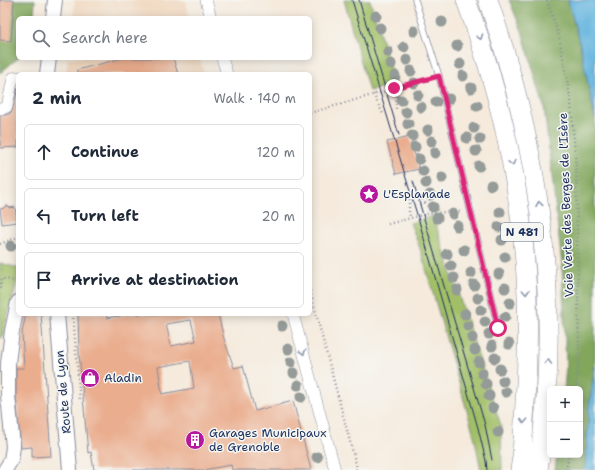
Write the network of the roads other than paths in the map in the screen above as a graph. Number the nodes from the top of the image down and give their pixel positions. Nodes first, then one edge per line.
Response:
1 (55, 0) edge
2 (206, 0) edge
3 (416, 0) edge
4 (466, 0) edge
5 (488, 0) edge
6 (53, 16) edge
7 (210, 16) edge
8 (49, 60) edge
9 (222, 60) edge
10 (48, 72) edge
11 (226, 72) edge
12 (16, 77) edge
13 (0, 109) edge
14 (16, 312) edge
15 (57, 316) edge
16 (294, 316) edge
17 (498, 328) dead end
18 (5, 470) edge
19 (70, 470) edge
20 (334, 470) edge
21 (520, 470) edge
22 (538, 470) edge

1 - 6 street
2 - 7 street
3 - 17 lane
4 -> 21 highway, N 481
22 -> 5 highway, N 481
8 - 10 street
9 - 11 street
12 - 13 street
14 - 18 street
15 - 19 street, Route de Lyon
16 -> 20 street

